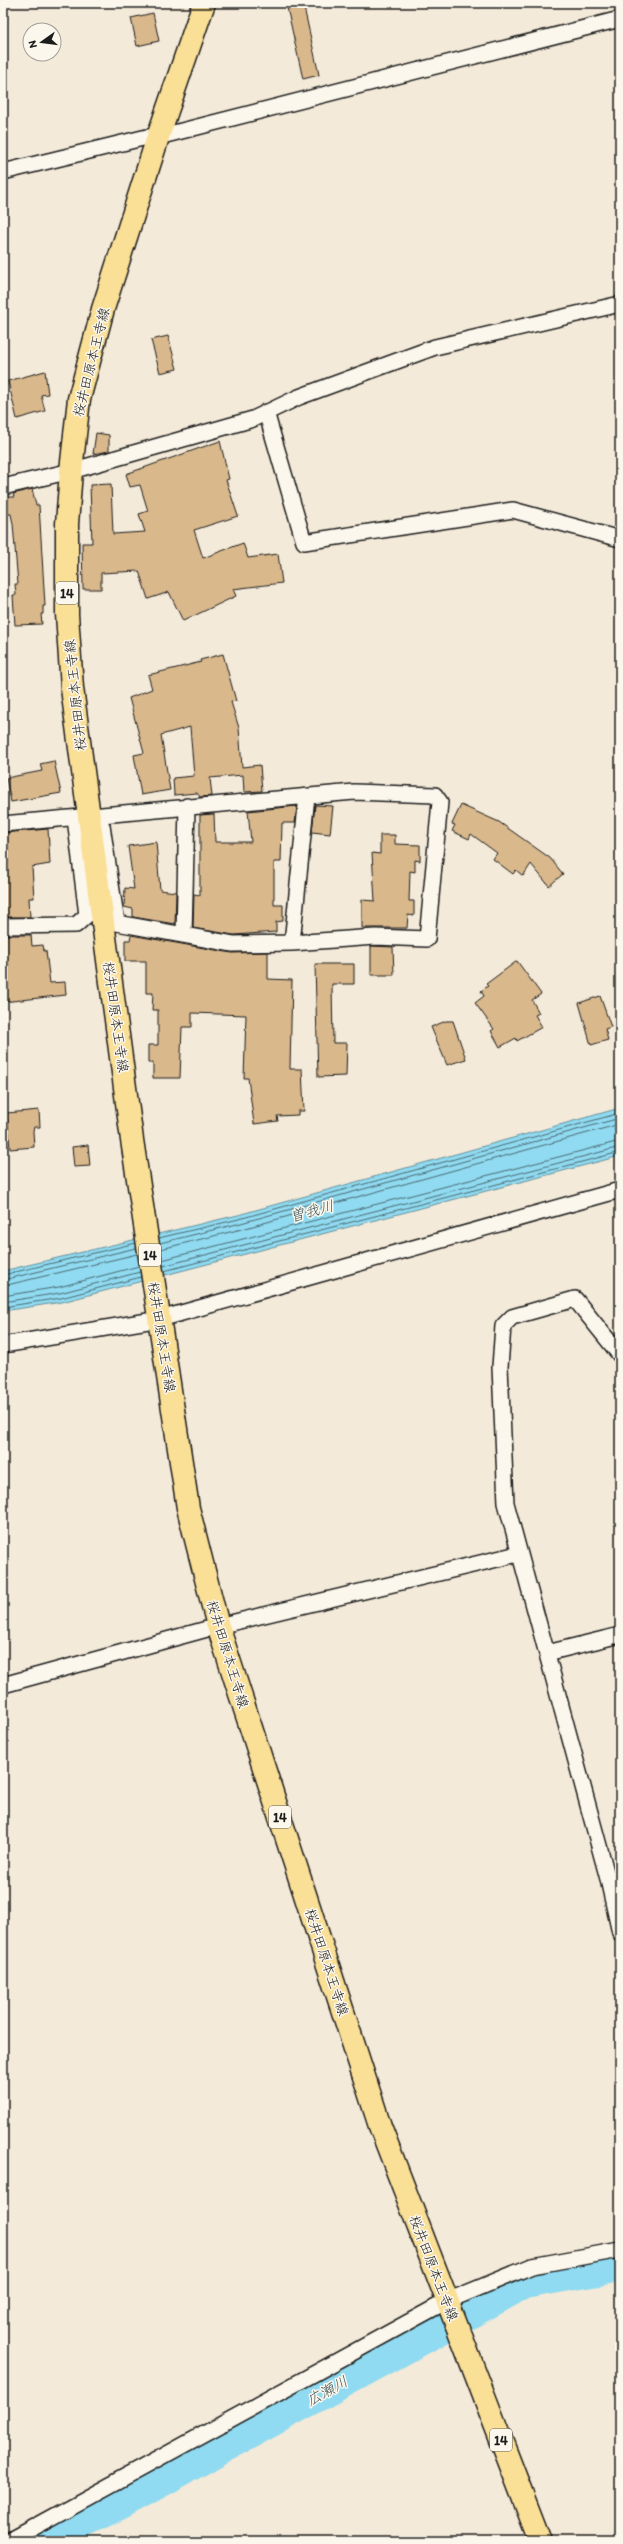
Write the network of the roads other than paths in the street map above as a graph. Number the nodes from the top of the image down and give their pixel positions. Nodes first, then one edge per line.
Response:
1 (204, 3) edge
2 (620, 19) edge
3 (158, 137) junction
4 (3, 172) edge
5 (620, 304) edge
6 (266, 412) junction
7 (71, 471) junction
8 (3, 487) edge
9 (620, 539) edge
10 (307, 796) junction
11 (187, 806) junction
12 (83, 818) junction
13 (3, 824) edge
14 (3, 926) edge
15 (184, 935) junction
16 (292, 943) junction
17 (620, 1190) edge
18 (159, 1316) junction
19 (3, 1345) edge
20 (620, 1355) edge
21 (518, 1554) junction
22 (218, 1626) junction
23 (620, 1636) edge
24 (547, 1653) junction
25 (3, 1685) edge
26 (620, 1933) edge
27 (620, 2250) edge
28 (448, 2305) junction
29 (8, 2541) edge
30 (540, 2541) edge

1 - 3 main road, 桜井田原本王寺線 / 14
2 - 3 street
3 - 4 street
3 - 7 main road, 桜井田原本王寺線 / 14
5 - 6 street
6 - 7 street
6 - 9 street
7 - 8 street
7 - 12 main road, 桜井田原本王寺線 / 14
10 - 11 street
10 - 16 street
10 - 16 street
11 - 12 street
11 - 15 street
12 - 13 street
12 - 14 street
12 - 15 street
12 - 18 main road, 桜井田原本王寺線 / 14
15 - 16 street
17 - 18 street
18 - 19 street
18 - 22 main road, 桜井田原本王寺線 / 14
20 - 21 street
21 - 22 street
21 - 24 street
22 - 25 street
22 - 28 main road, 桜井田原本王寺線 / 14
23 - 24 street
24 - 26 street
27 - 28 street
28 - 29 street
28 - 30 main road, 桜井田原本王寺線 / 14

